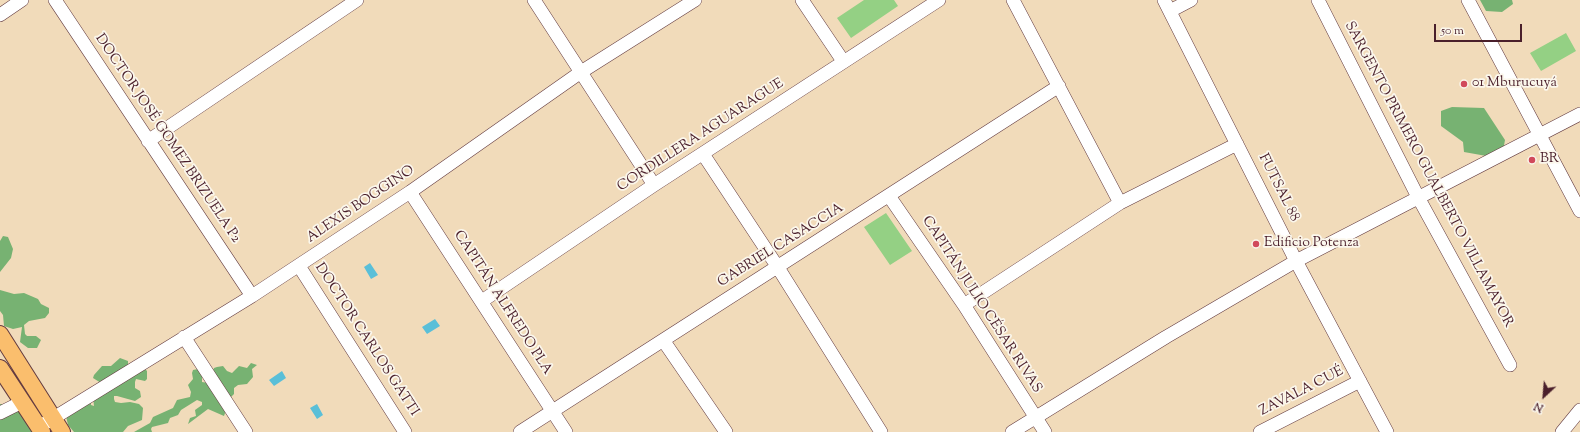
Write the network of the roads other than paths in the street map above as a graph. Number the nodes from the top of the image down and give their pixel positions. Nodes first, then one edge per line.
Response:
1 (22, 0) edge
2 (55, 0) edge
3 (357, 0) edge
4 (534, 0) edge
5 (695, 0) edge
6 (802, 0) edge
7 (939, 0) edge
8 (1013, 0) edge
9 (1191, 0) edge
10 (1318, 0) edge
11 (1468, 0) edge
12 (1167, 5) edge
13 (0, 15) edge
14 (843, 61) junction
15 (581, 72) junction
16 (1059, 86) junction
17 (1580, 114) edge
18 (1540, 136) junction
19 (148, 141) junction
20 (1237, 144) junction
21 (703, 154) junction
22 (654, 185) junction
23 (410, 192) junction
24 (889, 196) junction
25 (1418, 197) junction
26 (1120, 203) junction
27 (1580, 211) edge
28 (1296, 261) junction
29 (299, 266) junction
30 (777, 266) junction
31 (252, 296) junction
32 (482, 301) junction
33 (964, 305) junction
34 (0, 334) edge
35 (184, 337) junction
36 (663, 340) junction
37 (1510, 364) dead end
38 (0, 368) edge
39 (1360, 381) junction
40 (22, 402) junction
41 (1580, 410) edge
42 (552, 411) junction
43 (0, 413) edge
44 (53, 418) junction
45 (1035, 418) junction
46 (40, 429) edge
47 (62, 432) edge
48 (246, 432) edge
49 (405, 432) edge
50 (520, 432) edge
51 (566, 432) edge
52 (726, 432) edge
53 (881, 432) edge
54 (1012, 432) edge
55 (1045, 432) edge
56 (1260, 432) edge
57 (1387, 432) edge
58 (1562, 432) edge

1 - 13 street
2 - 19 street, DOCTOR JOSÉ GOMEZ BRIZUELA P2
3 - 19 street
4 - 15 street
5 - 15 street, ALEXIS BOGGINO
6 - 14 street
7 - 14 street, CORDILLERA AGUARAGUE
8 - 16 street
9 - 12 street
10 - 25 street, SARGENTO PRIMERO GUALBERTO VILLAMAYOR
11 - 18 street
12 - 20 street, FUTSAL 88
14 - 21 street, CORDILLERA AGUARAGUE
15 - 22 street
15 - 23 street, ALEXIS BOGGINO
16 - 24 street, GABRIEL CASACCIA
16 - 26 street
17 - 18 street
18 - 25 street
18 - 27 street
19 - 31 street, DOCTOR JOSÉ GOMEZ BRIZUELA P2
20 - 26 street
20 - 28 street, FUTSAL 88
21 - 22 street, CORDILLERA AGUARAGUE
21 - 30 street
22 - 32 street, CORDILLERA AGUARAGUE
23 - 29 street, ALEXIS BOGGINO
23 - 32 street, CAPITÁN ALFREDO PLA
24 - 30 street, GABRIEL CASACCIA
24 - 33 street, CAPITÁN JULIO CÉSAR RIVAS
25 - 28 street
25 - 37 street, SARGENTO PRIMERO GUALBERTO VILLAMAYOR
26 - 33 street
28 - 39 street, FUTSAL 88
28 - 45 street
29 - 31 street, ALEXIS BOGGINO
29 - 49 street, DOCTOR CARLOS GATTI
30 - 36 street, GABRIEL CASACCIA
30 - 53 street
31 - 35 street, ALEXIS BOGGINO
32 - 42 street, CAPITÁN ALFREDO PLA
33 - 45 street, CAPITÁN JULIO CÉSAR RIVAS
34 - 44 main road
35 - 44 street, ALEXIS BOGGINO
35 - 48 street
36 - 42 street, GABRIEL CASACCIA
36 - 52 street
38 - 40 main road
39 - 56 street, ZAVALA CUÉ
39 - 57 street, FUTSAL 88
40 - 43 street
40 - 46 main road
41 - 58 street
42 - 50 street, GABRIEL CASACCIA
42 - 51 street, CAPITÁN ALFREDO PLA
44 - 46 street, ALEXIS BOGGINO
44 - 47 main road
45 - 54 street
45 - 55 street, CAPITÁN JULIO CÉSAR RIVAS

